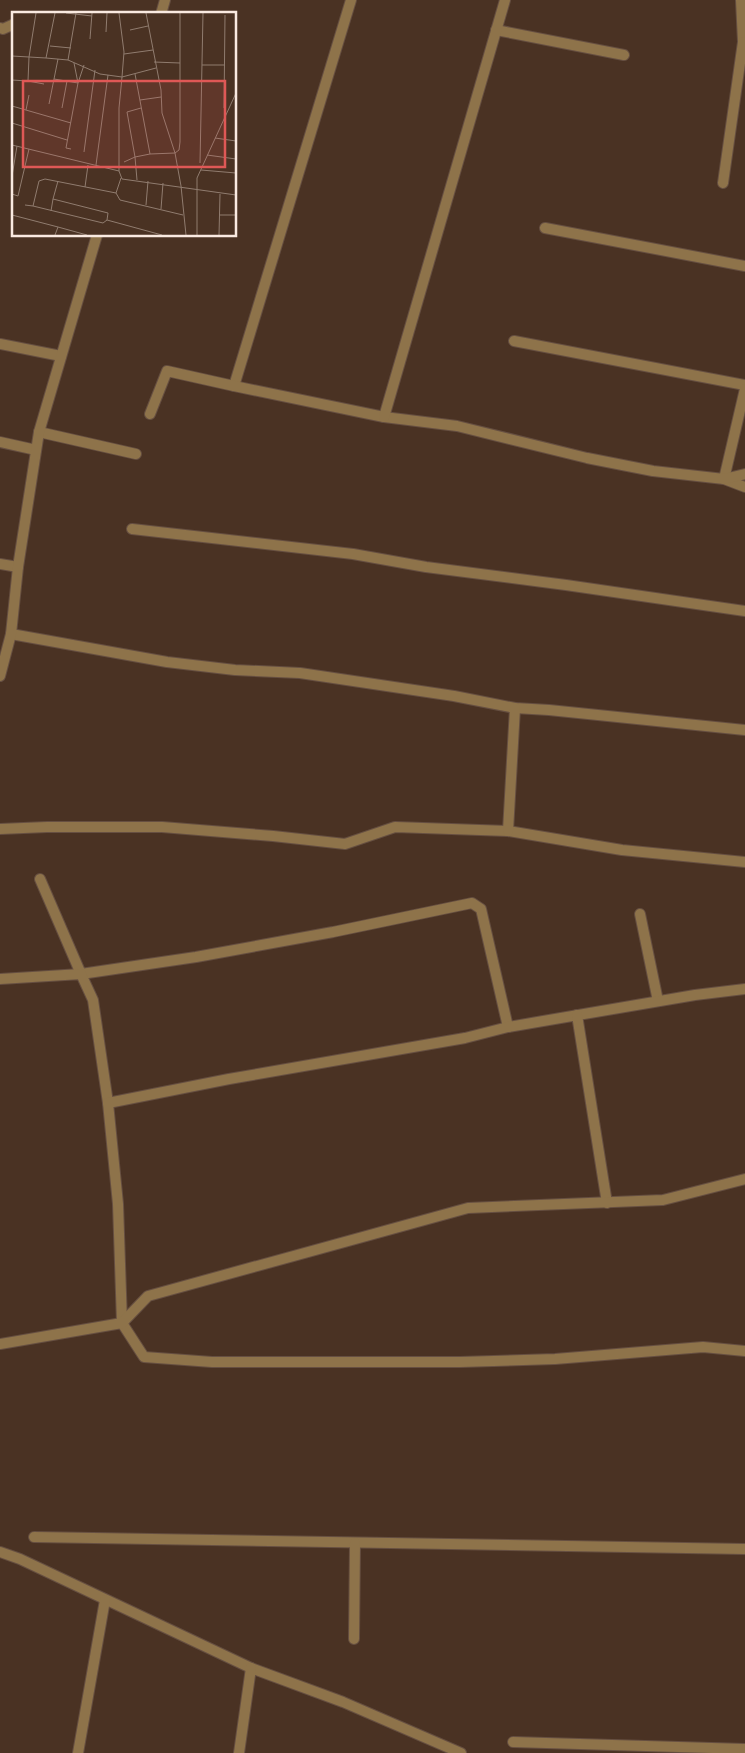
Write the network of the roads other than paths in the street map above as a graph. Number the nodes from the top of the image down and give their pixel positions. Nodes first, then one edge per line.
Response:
1 (166, 0) edge
2 (351, 0) edge
3 (504, 0) edge
4 (742, 0) edge
5 (162, 12) edge
6 (12, 25) edge
7 (0, 28) edge
8 (496, 30) junction
9 (744, 43) edge
10 (624, 55) dead end
11 (723, 183) dead end
12 (545, 228) dead end
13 (97, 236) edge
14 (745, 266) edge
15 (514, 341) dead end
16 (0, 344) edge
17 (62, 356) junction
18 (745, 385) edge
19 (234, 386) junction
20 (745, 389) edge
21 (150, 414) dead end
22 (384, 416) junction
23 (39, 432) junction
24 (0, 442) edge
25 (36, 450) junction
26 (136, 454) dead end
27 (745, 474) edge
28 (724, 480) junction
29 (745, 487) edge
30 (132, 529) dead end
31 (0, 564) edge
32 (18, 567) junction
33 (745, 611) edge
34 (11, 634) junction
35 (0, 676) edge
36 (515, 708) junction
37 (745, 730) edge
38 (0, 829) edge
39 (508, 831) junction
40 (745, 862) edge
41 (40, 880) dead end
42 (640, 914) dead end
43 (81, 974) junction
44 (0, 979) edge
45 (745, 989) edge
46 (658, 1001) junction
47 (578, 1015) junction
48 (508, 1027) junction
49 (108, 1103) junction
50 (745, 1179) edge
51 (607, 1203) junction
52 (122, 1323) junction
53 (0, 1344) edge
54 (745, 1351) edge
55 (34, 1537) dead end
56 (355, 1543) junction
57 (745, 1549) edge
58 (0, 1552) edge
59 (105, 1600) junction
60 (354, 1638) dead end
61 (251, 1668) junction
62 (513, 1742) dead end
63 (745, 1749) edge
64 (78, 1753) edge
65 (239, 1753) edge
66 (461, 1753) edge

1 - 5 street
2 - 19 street
3 - 8 street
4 - 9 street
6 - 7 street
8 - 10 street
8 - 22 street
9 - 11 street
12 - 14 street
13 - 17 street
15 - 18 street
16 - 17 street
17 - 23 street
19 - 21 street
19 - 22 street
20 - 28 street
22 - 28 street
23 - 25 street
23 - 26 street
24 - 25 street
25 - 32 street
27 - 28 street
28 - 29 street
30 - 33 street
31 - 32 street
32 - 34 street
34 - 35 street
34 - 36 street
36 - 37 street
36 - 39 street
38 - 39 street
39 - 40 street
41 - 43 street
42 - 46 street
43 - 44 street
43 - 48 street
43 - 49 street
45 - 46 street
46 - 47 street
47 - 48 street
47 - 51 street
48 - 49 street
49 - 52 street
50 - 51 street
51 - 52 street
52 - 53 street
52 - 54 street
55 - 56 street
56 - 57 street
56 - 60 street
58 - 59 street
59 - 61 street
59 - 64 street
61 - 65 street
61 - 66 street
62 - 63 street

